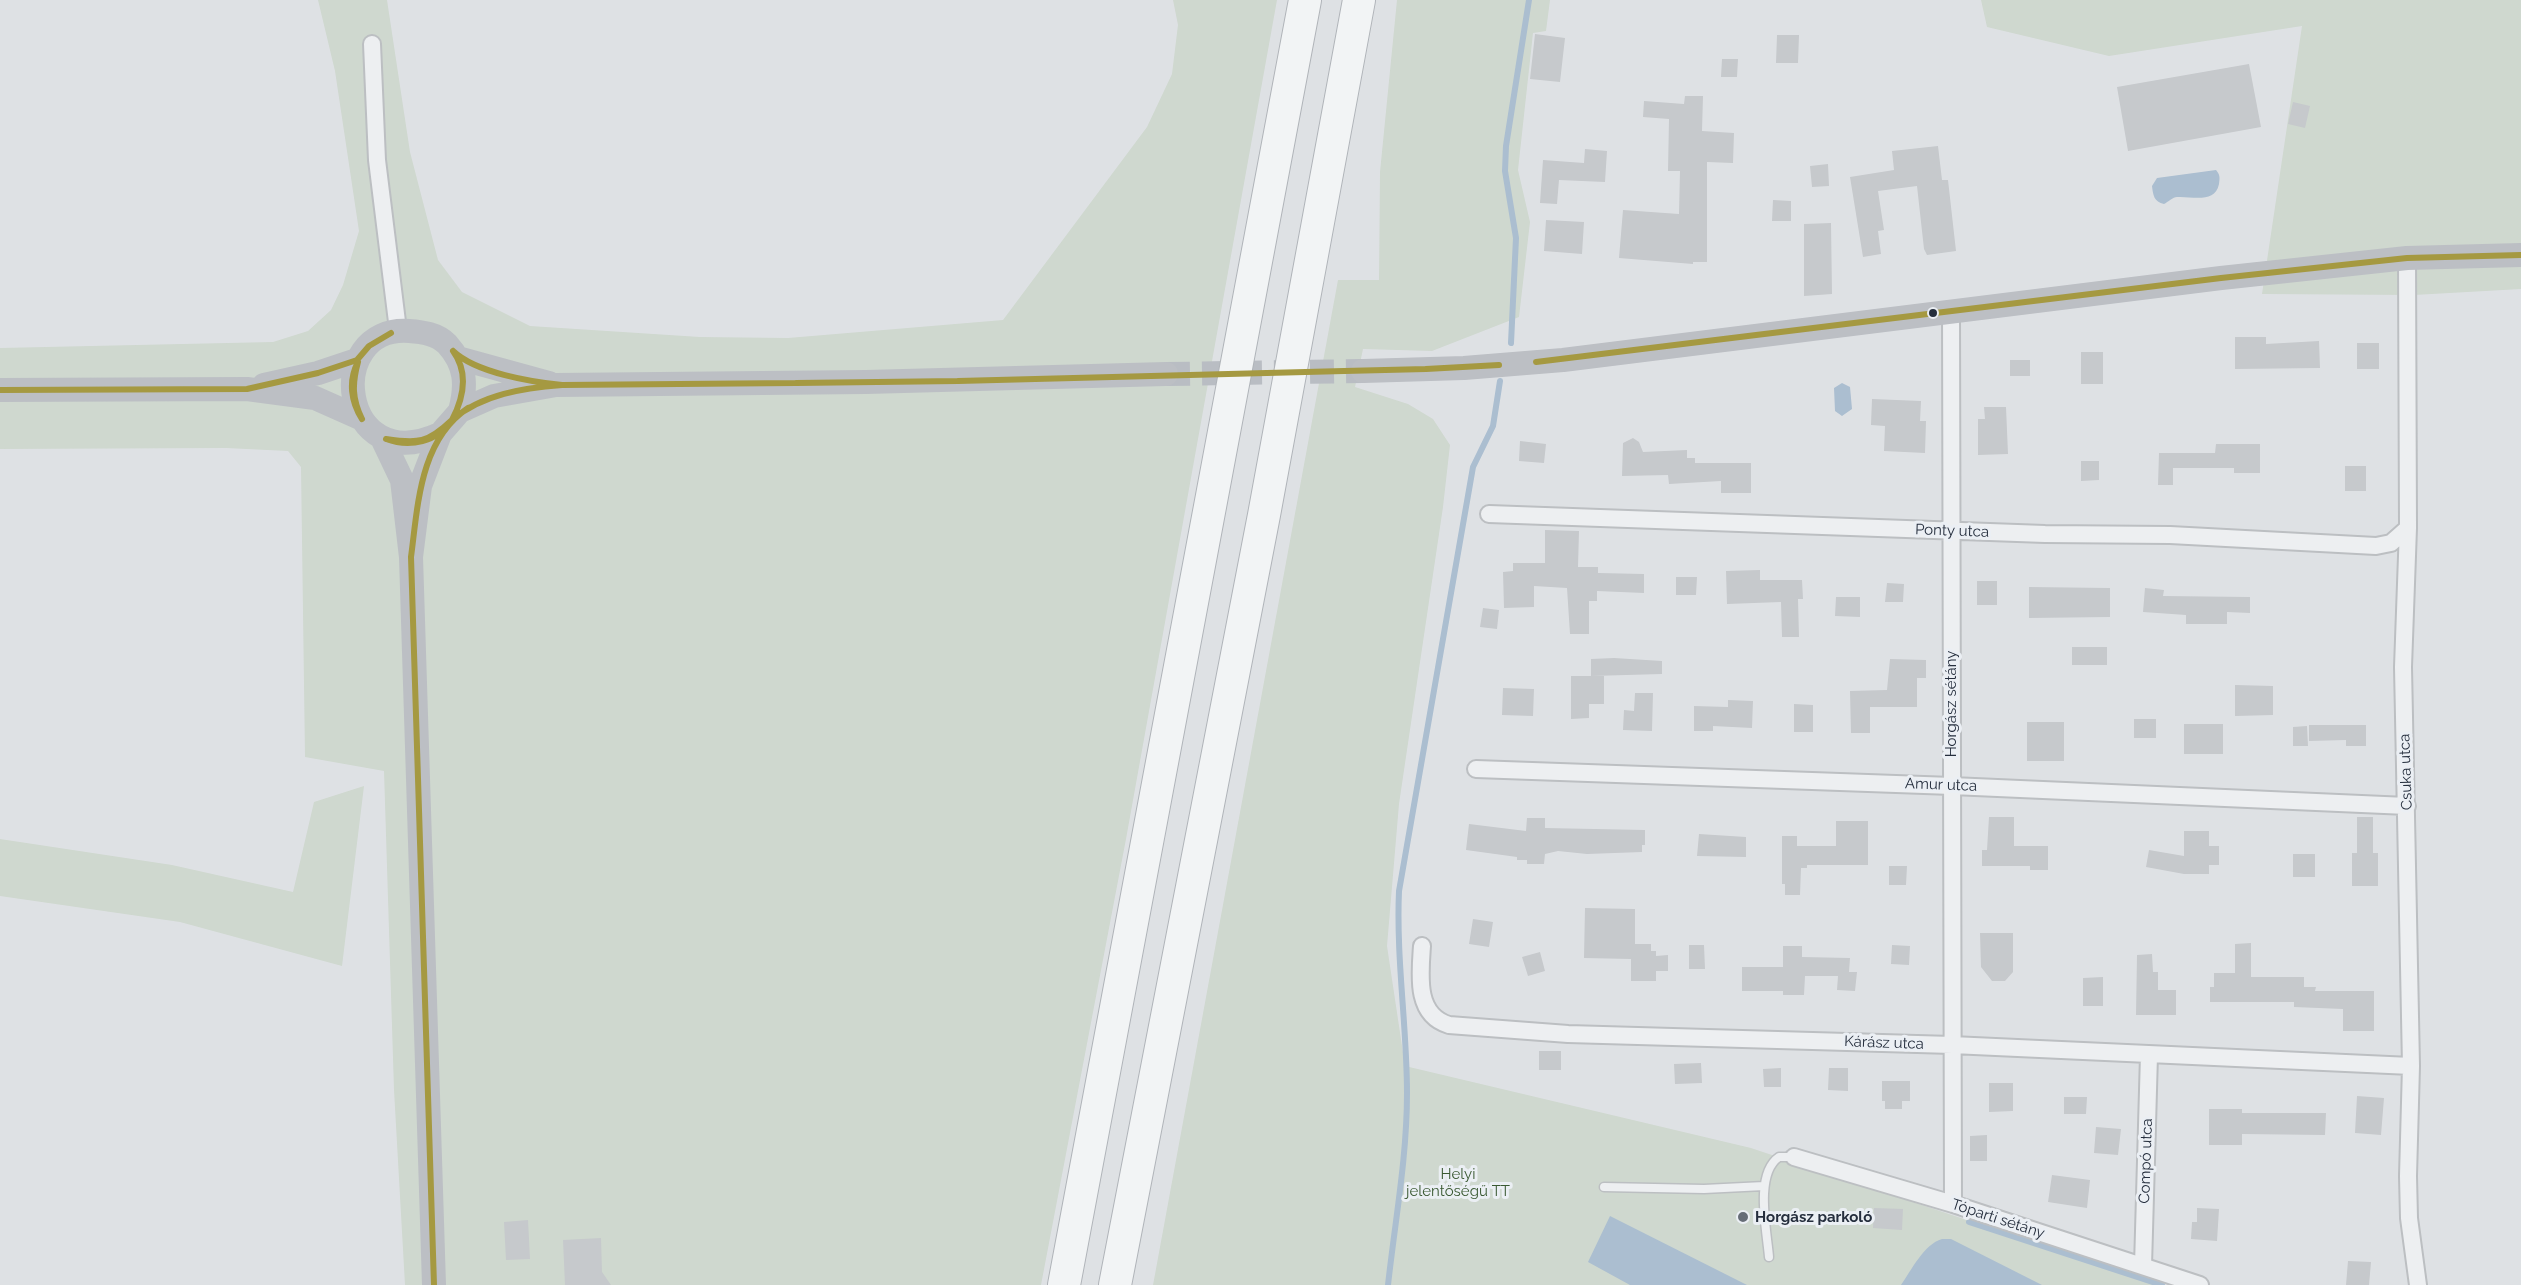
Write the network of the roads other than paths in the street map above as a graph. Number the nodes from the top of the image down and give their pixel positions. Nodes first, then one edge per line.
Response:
1 (1305, 0) edge
2 (1359, 0) edge
3 (372, 44) dead end
4 (2521, 255) edge
5 (2407, 258) junction
6 (1951, 311) junction
7 (398, 330) junction
8 (458, 358) junction
9 (357, 360) junction
10 (1363, 371) tunnel mouth
11 (1166, 374) tunnel mouth
12 (556, 385) junction
13 (247, 389) junction
14 (0, 390) edge
15 (460, 411) junction
16 (360, 418) junction
17 (440, 434) junction
18 (382, 438) junction
19 (1489, 514) dead end
20 (2408, 528) junction
21 (1951, 531) junction
22 (411, 557) junction
23 (1476, 769) dead end
24 (1952, 786) junction
25 (2407, 806) junction
26 (1422, 946) dead end
27 (1952, 1045) junction
28 (2149, 1055) junction
29 (2411, 1066) junction
30 (1794, 1157) joint
31 (1764, 1186) junction
32 (1604, 1187) dead end
33 (1953, 1204) junction
34 (1769, 1257) dead end
35 (2143, 1266) junction
36 (434, 1285) edge
37 (1064, 1285) edge
38 (1115, 1285) edge
39 (2200, 1285) edge
40 (2418, 1285) edge

1 - 37 highway
2 - 38 highway
3 - 7 street
4 - 5 main road
5 - 6 main road
5 - 20 street, Csuka utca
6 - 10 main road
6 - 21 street, Horgász sétány
7 - 8 main road
7 - 9 main road
8 - 12 main road
8 - 15 main road
9 - 13 main road
9 - 16 main road
11 - 12 main road
12 - 15 main road
13 - 14 main road
13 - 16 main road
15 - 17 main road
16 - 18 main road
17 - 18 main road
17 - 22 main road
18 - 22 main road
19 - 21 street, Ponty utca
20 - 21 street, Ponty utca
20 - 25 street, Csuka utca
21 - 24 street, Horgász sétány
22 - 36 main road
23 - 24 street, Amur utca
24 - 25 street, Amur utca
24 - 27 street, Horgász sétány
25 - 29 street, Csuka utca
26 - 27 street, Kárász utca
27 - 28 street, Kárász utca
27 - 33 street, Horgász sétány
28 - 29 street, Kárász utca
28 - 35 street, Compó utca
29 - 40 street, Csuka utca
30 - 31 lane
30 - 33 street, Tóparti sétány
31 - 32 lane
31 - 34 lane
33 - 35 street, Tóparti sétány
35 - 39 street, Tóparti sétány

